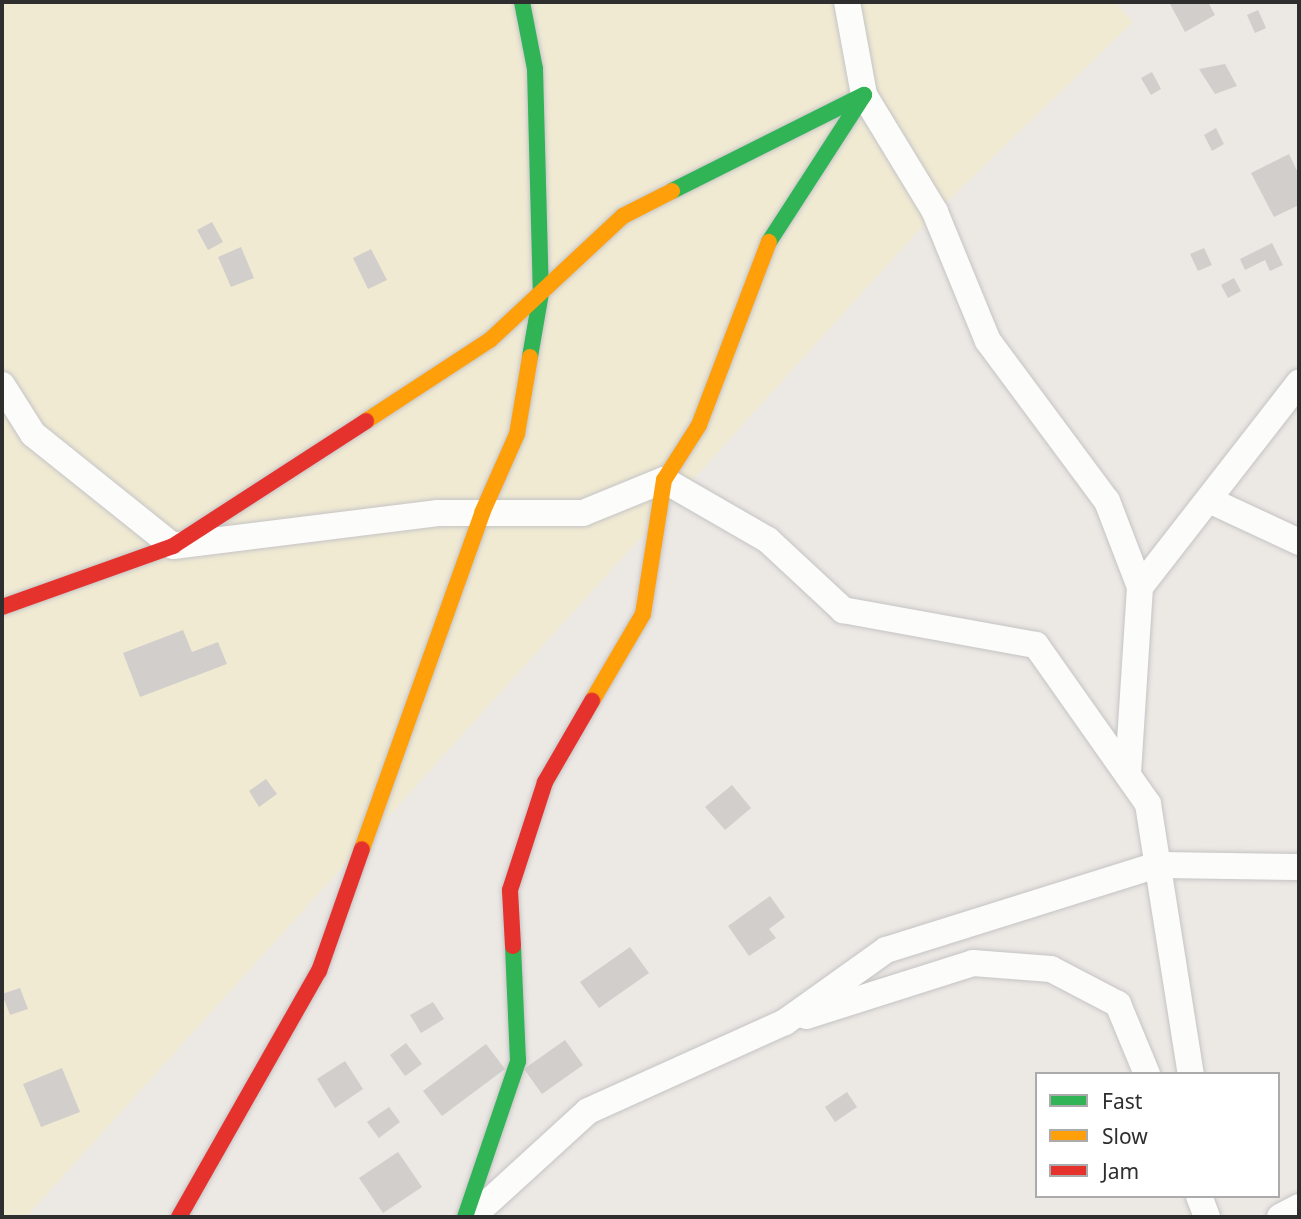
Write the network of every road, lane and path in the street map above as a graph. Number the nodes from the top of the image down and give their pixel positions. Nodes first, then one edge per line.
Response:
1 (522, 2) edge
2 (847, 2) edge
3 (864, 95) junction
4 (541, 293) junction
5 (1299, 383) edge
6 (2, 385) edge
7 (664, 480) junction
8 (1209, 500) junction
9 (482, 513) junction
10 (1299, 542) edge
11 (173, 546) junction
12 (1140, 587) junction
13 (2, 607) edge
14 (1128, 772) junction
15 (1157, 865) junction
16 (1299, 867) edge
17 (785, 1022) junction
18 (1146, 1072) edge
19 (1191, 1072) edge
20 (1200, 1198) edge
21 (1212, 1198) edge
22 (1299, 1208) edge
23 (179, 1217) edge
24 (465, 1217) edge
25 (472, 1217) edge
26 (1208, 1217) edge
27 (1215, 1217) edge
28 (1280, 1217) edge

1 - 4 street
2 - 3 street
3 - 4 street
3 - 7 street
3 - 12 street
4 - 9 street
4 - 11 street
5 - 8 street
6 - 11 street
7 - 9 street
7 - 14 street
7 - 24 street
8 - 10 street
8 - 12 street
9 - 11 street
9 - 23 street
11 - 13 street
12 - 14 street
14 - 15 street
15 - 16 street
15 - 17 street
15 - 19 street
17 - 18 street
17 - 25 street
20 - 26 street
21 - 27 street
22 - 28 street

